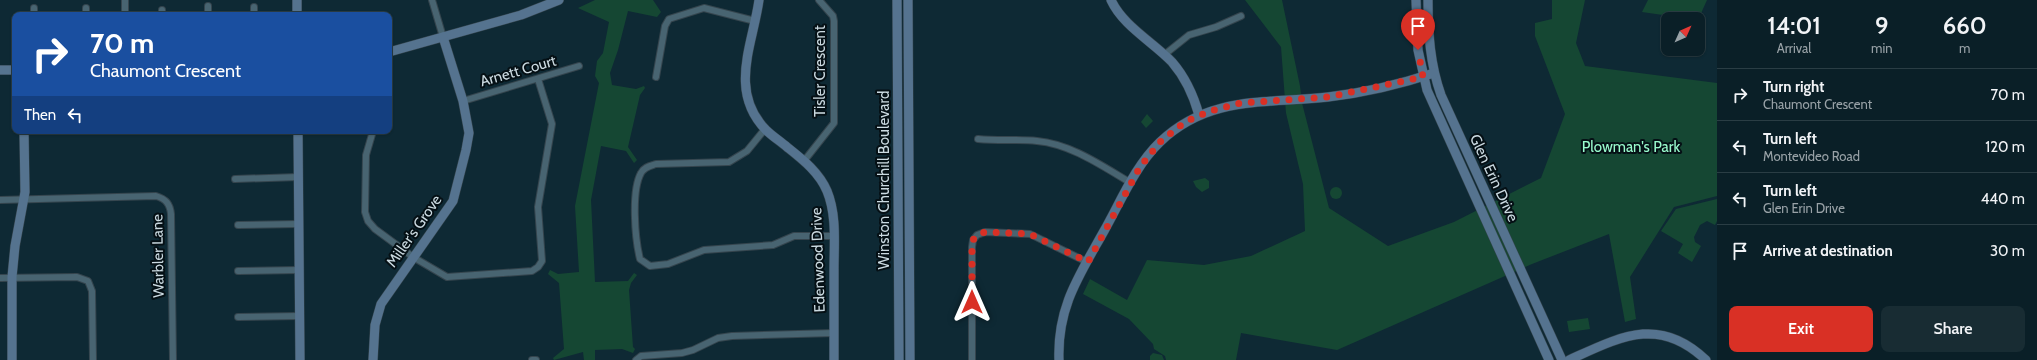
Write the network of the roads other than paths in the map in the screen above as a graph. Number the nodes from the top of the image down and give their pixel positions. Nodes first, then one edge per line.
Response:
1 (125, 0) edge
2 (297, 0) edge
3 (432, 0) edge
4 (559, 0) edge
5 (759, 0) edge
6 (819, 0) edge
7 (897, 0) edge
8 (908, 0) edge
9 (1111, 0) edge
10 (1416, 0) edge
11 (1428, 0) edge
12 (208, 6) dead end
13 (254, 7) dead end
14 (34, 8) dead end
15 (86, 8) dead end
16 (34, 12) edge
17 (86, 12) edge
18 (125, 12) edge
19 (208, 12) edge
20 (254, 12) edge
21 (297, 12) edge
22 (1241, 16) dead end
23 (755, 22) junction
24 (443, 37) junction
25 (392, 51) edge
26 (1164, 55) junction
27 (579, 66) dead end
28 (0, 70) edge
29 (12, 70) edge
30 (1434, 73) junction
31 (656, 77) dead end
32 (1423, 77) junction
33 (538, 79) junction
34 (463, 101) junction
35 (1199, 115) junction
36 (765, 129) junction
37 (24, 134) edge
38 (298, 134) edge
39 (372, 134) edge
40 (978, 138) dead end
41 (804, 161) junction
42 (298, 177) junction
43 (235, 179) dead end
44 (1131, 183) junction
45 (0, 200) edge
46 (24, 200) junction
47 (298, 224) junction
48 (238, 225) dead end
49 (834, 236) junction
50 (413, 257) junction
51 (1088, 262) junction
52 (299, 270) junction
53 (238, 271) dead end
54 (12, 277) junction
55 (0, 278) edge
56 (299, 316) junction
57 (238, 317) dead end
58 (834, 333) junction
59 (12, 360) edge
60 (93, 360) edge
61 (173, 360) edge
62 (300, 360) edge
63 (373, 360) edge
64 (532, 360) edge
65 (536, 360) edge
66 (636, 360) edge
67 (834, 360) edge
68 (899, 360) edge
69 (910, 360) edge
70 (972, 360) edge
71 (1059, 360) edge
72 (1549, 360) edge
73 (1562, 360) edge
74 (1569, 360) edge
75 (1706, 360) edge

1 - 18 street
2 - 21 street
3 - 24 street, Miller's Grove
4 - 24 street
5 - 23 street, Edenwood Drive
6 - 41 street, Tisler Crescent
7 - 68 street, Winston Churchill Boulevard
8 - 69 street, Winston Churchill Boulevard
9 - 26 street
10 - 32 street, Glen Erin Drive
11 - 30 street, Glen Erin Drive
12 - 19 street
13 - 20 street
14 - 16 street
15 - 17 street
22 - 26 street
23 - 31 street
23 - 36 street, Edenwood Drive
24 - 25 street
24 - 34 street, Miller's Grove
26 - 35 street
27 - 33 street, Arnett Court
28 - 29 street
30 - 32 street
30 - 73 street, Glen Erin Drive
32 - 35 street
32 - 72 street, Glen Erin Drive
33 - 34 street, Arnett Court
33 - 50 street
34 - 50 street, Miller's Grove
35 - 44 street
36 - 41 street, Edenwood Drive
36 - 49 street
37 - 46 street
38 - 42 street
39 - 50 street
40 - 44 street
41 - 49 street, Edenwood Drive
42 - 43 street
42 - 47 street
44 - 51 street
45 - 46 street, Warbler Lane
46 - 54 street
46 - 61 street, Warbler Lane
47 - 48 street
47 - 52 street
49 - 58 street, Edenwood Drive
50 - 63 street, Miller's Grove
51 - 70 street
51 - 71 street
52 - 53 street
52 - 56 street
54 - 55 street
54 - 59 street
54 - 60 street
56 - 57 street
56 - 62 street
58 - 66 street
58 - 67 street, Edenwood Drive
64 - 65 street
74 - 75 street

